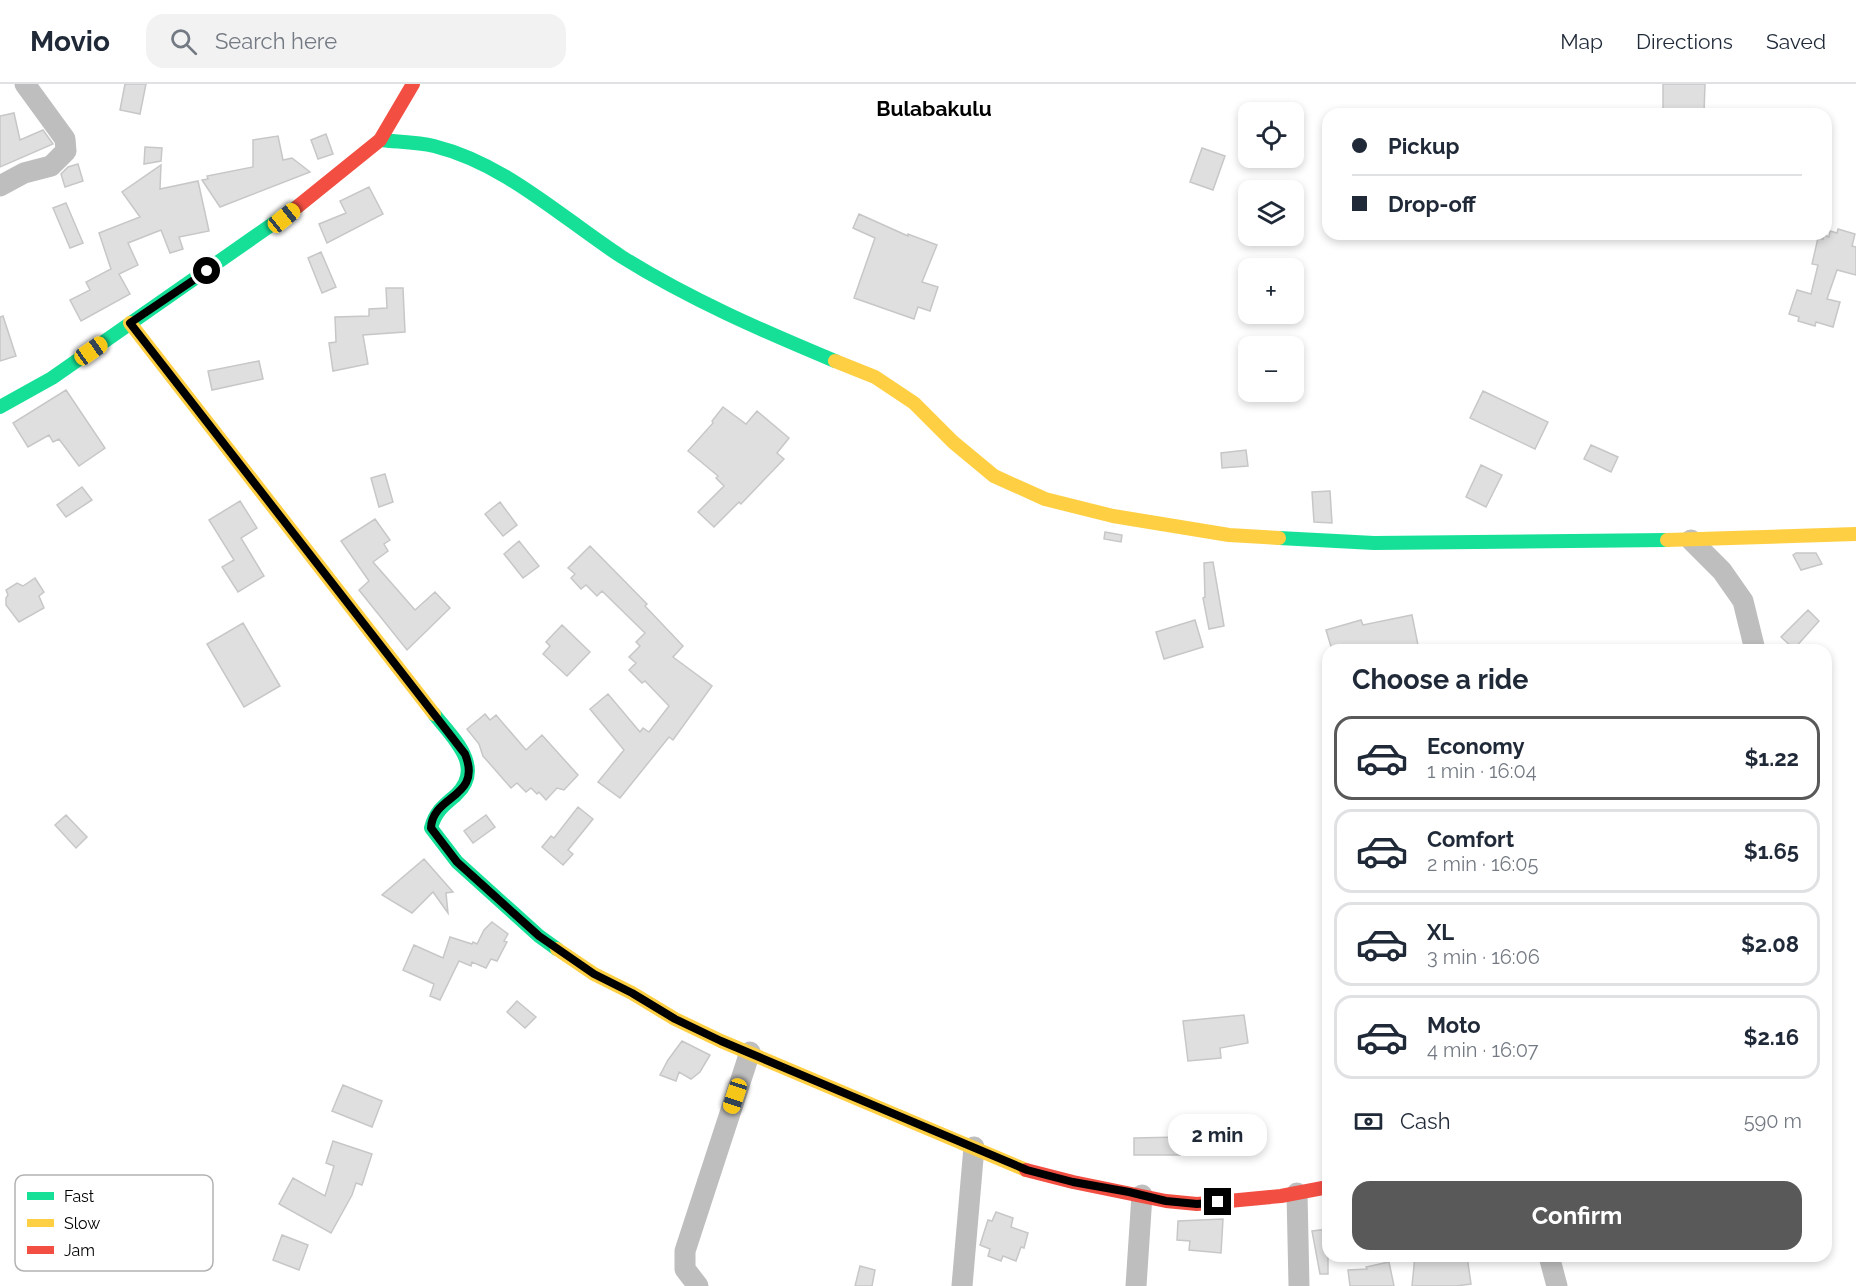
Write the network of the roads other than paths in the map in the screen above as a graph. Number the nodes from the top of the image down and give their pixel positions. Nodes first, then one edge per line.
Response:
1 (25, 84) edge
2 (413, 84) edge
3 (380, 140) junction
4 (0, 186) edge
5 (130, 323) junction
6 (0, 407) edge
7 (1856, 534) edge
8 (1691, 540) junction
9 (1754, 644) edge
10 (750, 1052) junction
11 (974, 1148) junction
12 (1322, 1188) edge
13 (1297, 1193) junction
14 (1142, 1195) junction
15 (1551, 1262) edge
16 (698, 1286) edge
17 (962, 1286) edge
18 (1136, 1286) edge
19 (1299, 1286) edge
20 (1557, 1286) edge

1 - 4 street
2 - 3 street
3 - 5 street
3 - 8 street
5 - 6 street
5 - 10 street
7 - 8 street
8 - 9 street
10 - 11 street
10 - 16 street
11 - 14 street
11 - 17 street
12 - 13 street
13 - 14 street
13 - 19 street
14 - 18 street
15 - 20 street

